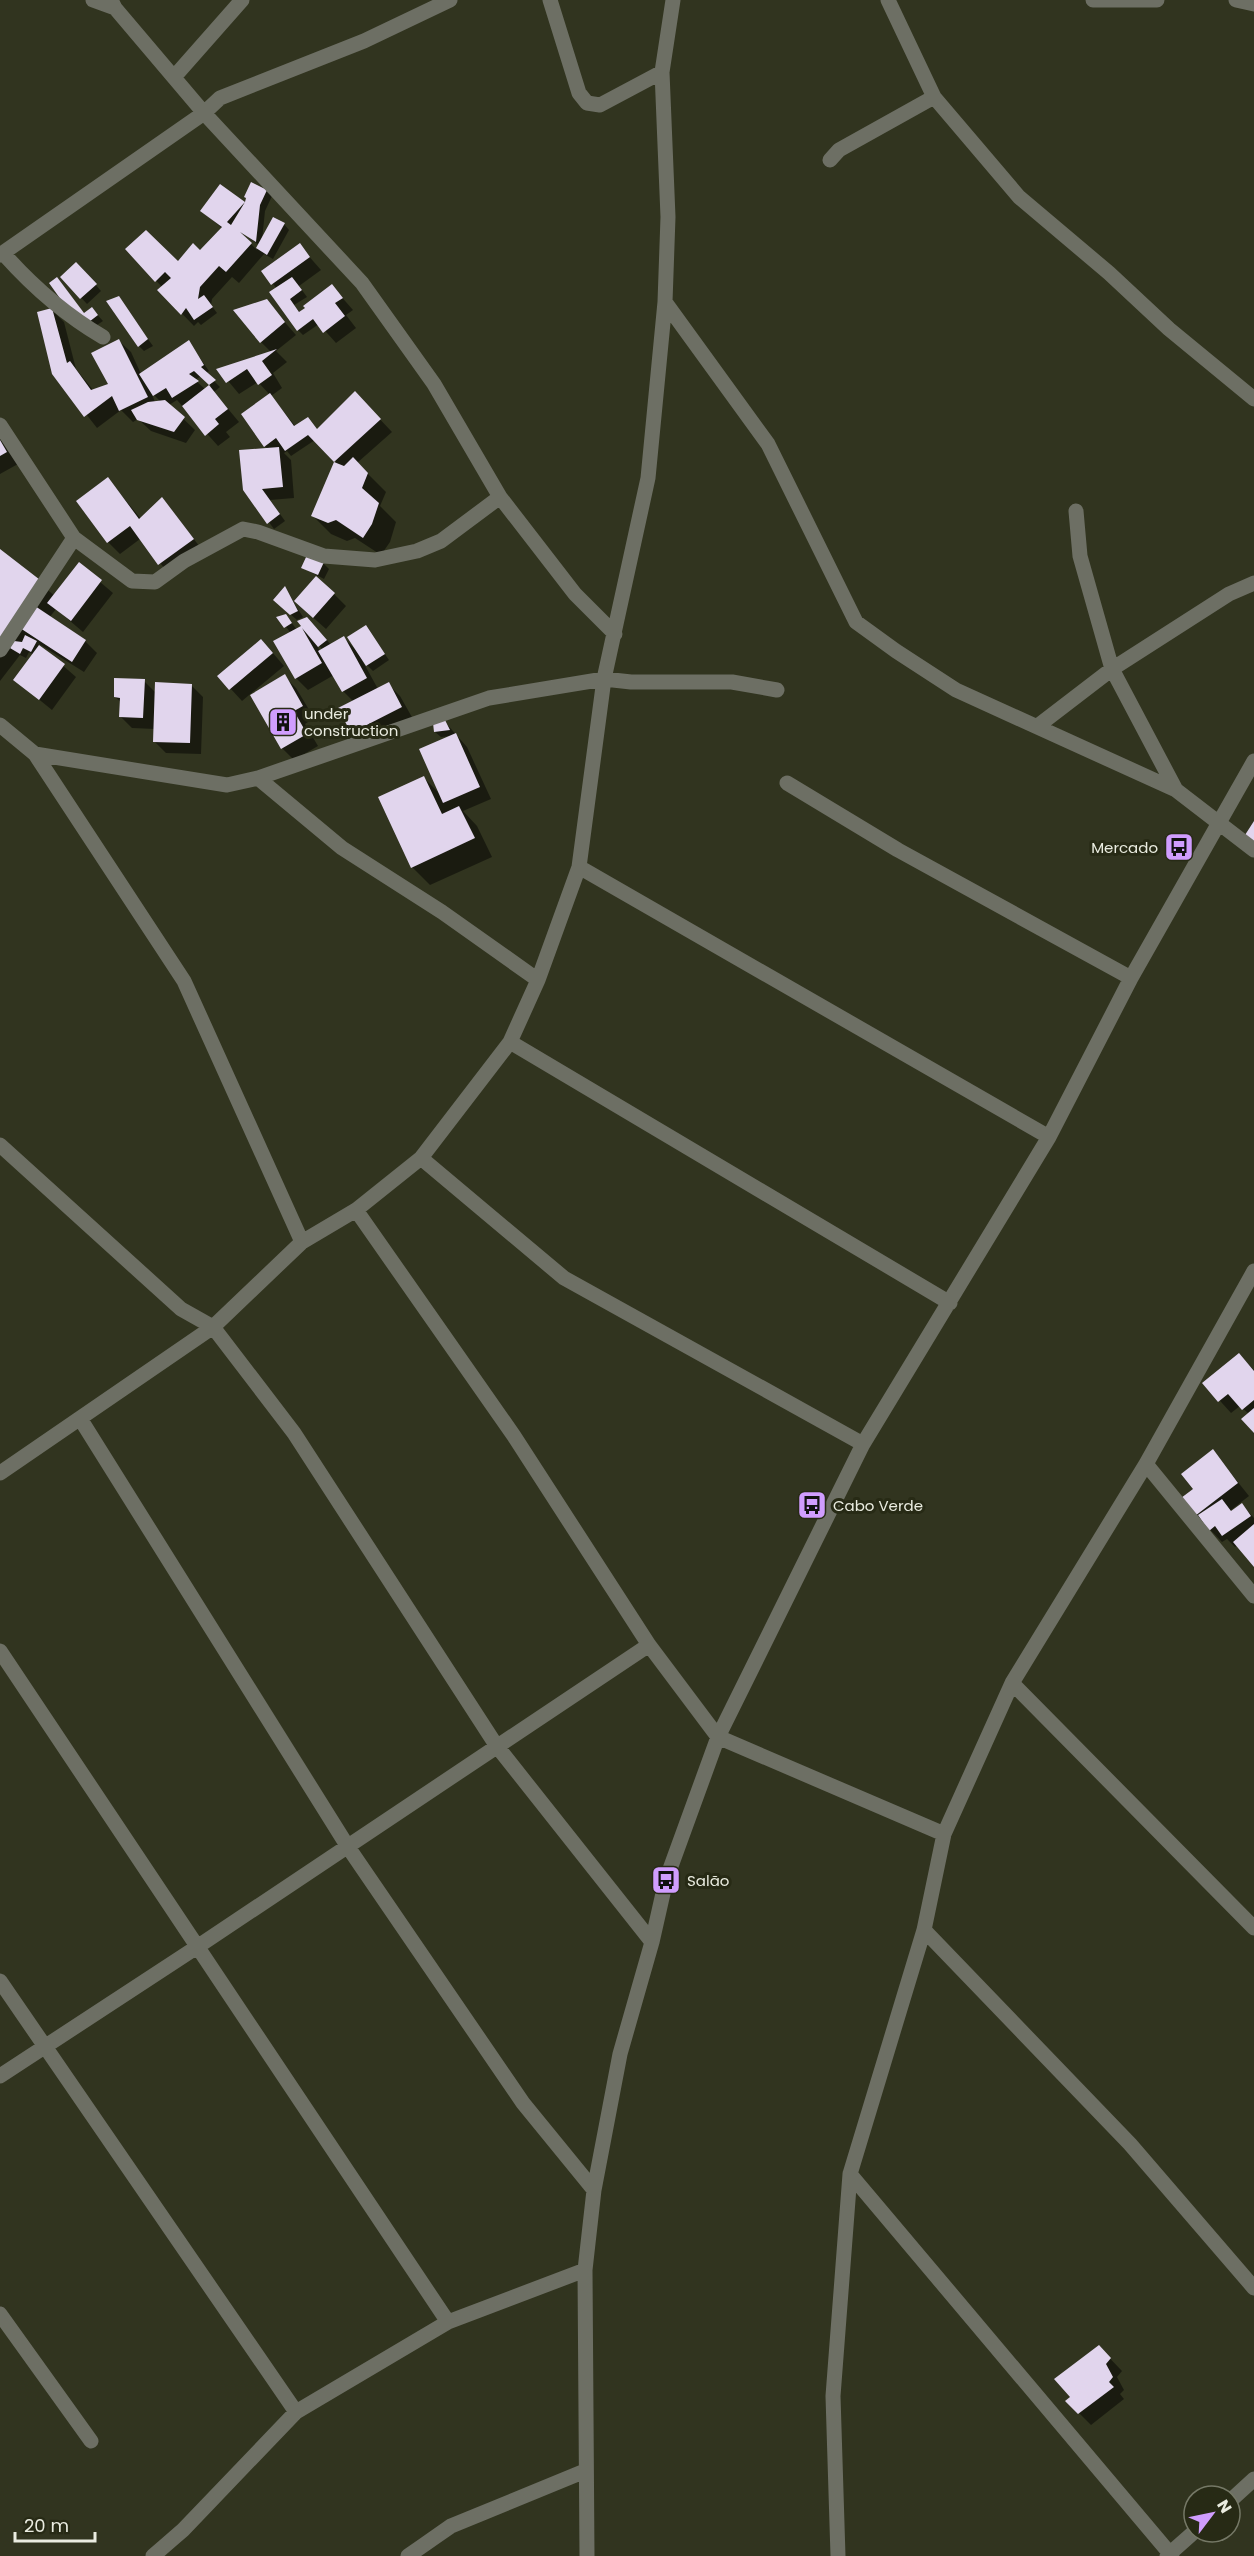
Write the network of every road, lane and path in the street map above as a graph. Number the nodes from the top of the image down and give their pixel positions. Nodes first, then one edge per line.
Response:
1 (93, 0) edge
2 (242, 0) edge
3 (450, 0) edge
4 (549, 0) edge
5 (673, 0) edge
6 (888, 0) edge
7 (1093, 0) edge
8 (1157, 0) edge
9 (1236, 0) edge
10 (113, 4) edge
11 (1254, 4) edge
12 (662, 72) junction
13 (176, 76) junction
14 (934, 97) junction
15 (204, 113) junction
16 (830, 160) dead end
17 (1, 254) edge
18 (665, 302) junction
19 (103, 337) dead end
20 (1254, 399) edge
21 (0, 425) edge
22 (500, 497) junction
23 (1076, 511) dead end
24 (74, 538) junction
25 (1254, 584) edge
26 (615, 634) junction
27 (0, 650) edge
28 (1112, 669) junction
29 (604, 679) junction
30 (777, 690) dead end
31 (0, 725) edge
32 (1039, 725) junction
33 (35, 754) junction
34 (1254, 761) edge
35 (258, 778) junction
36 (788, 783) dead end
37 (1176, 790) junction
38 (1220, 823) junction
39 (1254, 850) edge
40 (579, 867) junction
41 (1131, 978) junction
42 (538, 980) junction
43 (510, 1042) junction
44 (1049, 1137) junction
45 (0, 1145) edge
46 (421, 1158) junction
47 (356, 1210) junction
48 (302, 1242) junction
49 (1254, 1271) edge
50 (950, 1303) junction
51 (213, 1327) junction
52 (81, 1420) junction
53 (863, 1444) junction
54 (1146, 1464) junction
55 (0, 1473) edge
56 (1254, 1596) edge
57 (649, 1645) junction
58 (0, 1652) edge
59 (1012, 1683) junction
60 (718, 1737) junction
61 (496, 1746) junction
62 (944, 1834) junction
63 (348, 1847) junction
64 (1254, 1928) edge
65 (924, 1930) junction
66 (652, 1942) junction
67 (197, 1947) junction
68 (0, 1981) edge
69 (44, 2048) junction
70 (0, 2076) edge
71 (850, 2174) junction
72 (594, 2190) junction
73 (585, 2271) junction
74 (1254, 2288) edge
75 (0, 2314) edge
76 (448, 2322) junction
77 (296, 2412) junction
78 (91, 2441) dead end
79 (585, 2471) junction
80 (1254, 2480) edge
81 (1242, 2490) edge
82 (1182, 2544) edge
83 (1170, 2555) edge
84 (153, 2556) edge
85 (408, 2556) edge
86 (587, 2556) edge
87 (838, 2556) edge

1 - 10 street
2 - 13 street
3 - 15 street
4 - 12 street
5 - 12 street
6 - 14 street
7 - 8 street
9 - 11 street
10 - 13 street
12 - 18 street
13 - 15 street
14 - 16 street
14 - 20 street
15 - 17 street
15 - 22 street
17 - 19 street
18 - 26 street
18 - 32 street
21 - 24 street
22 - 24 street
22 - 26 street
23 - 28 street
24 - 27 street
25 - 28 street
26 - 29 street
28 - 32 street
28 - 37 street
29 - 30 street
29 - 35 street
29 - 40 street
31 - 33 street
32 - 37 street
33 - 35 street
33 - 48 street
34 - 38 street
35 - 42 street
36 - 41 street
37 - 38 street
38 - 39 street
38 - 41 street
40 - 42 street
40 - 44 street
41 - 44 street
42 - 43 street
43 - 46 street
43 - 50 street
44 - 50 street
45 - 51 street
46 - 47 street
46 - 53 street
47 - 48 street
47 - 57 street
48 - 51 street
49 - 54 street
50 - 53 street
51 - 52 street
51 - 61 street
52 - 55 street
52 - 63 street
53 - 60 street
54 - 56 street
54 - 59 street
57 - 60 street
57 - 61 street
58 - 67 street
59 - 62 street
59 - 64 street
60 - 62 street
60 - 66 street
61 - 63 street
61 - 66 street
62 - 65 street
63 - 67 street
63 - 72 street
65 - 71 street
65 - 74 street
66 - 72 street
67 - 69 street
67 - 76 street
68 - 69 street
69 - 70 street
69 - 77 street
71 - 83 street
71 - 87 street
72 - 73 street
73 - 76 street
73 - 79 street
75 - 78 street
76 - 77 street
77 - 84 street
79 - 85 street
79 - 86 street
80 - 81 street
82 - 83 street

